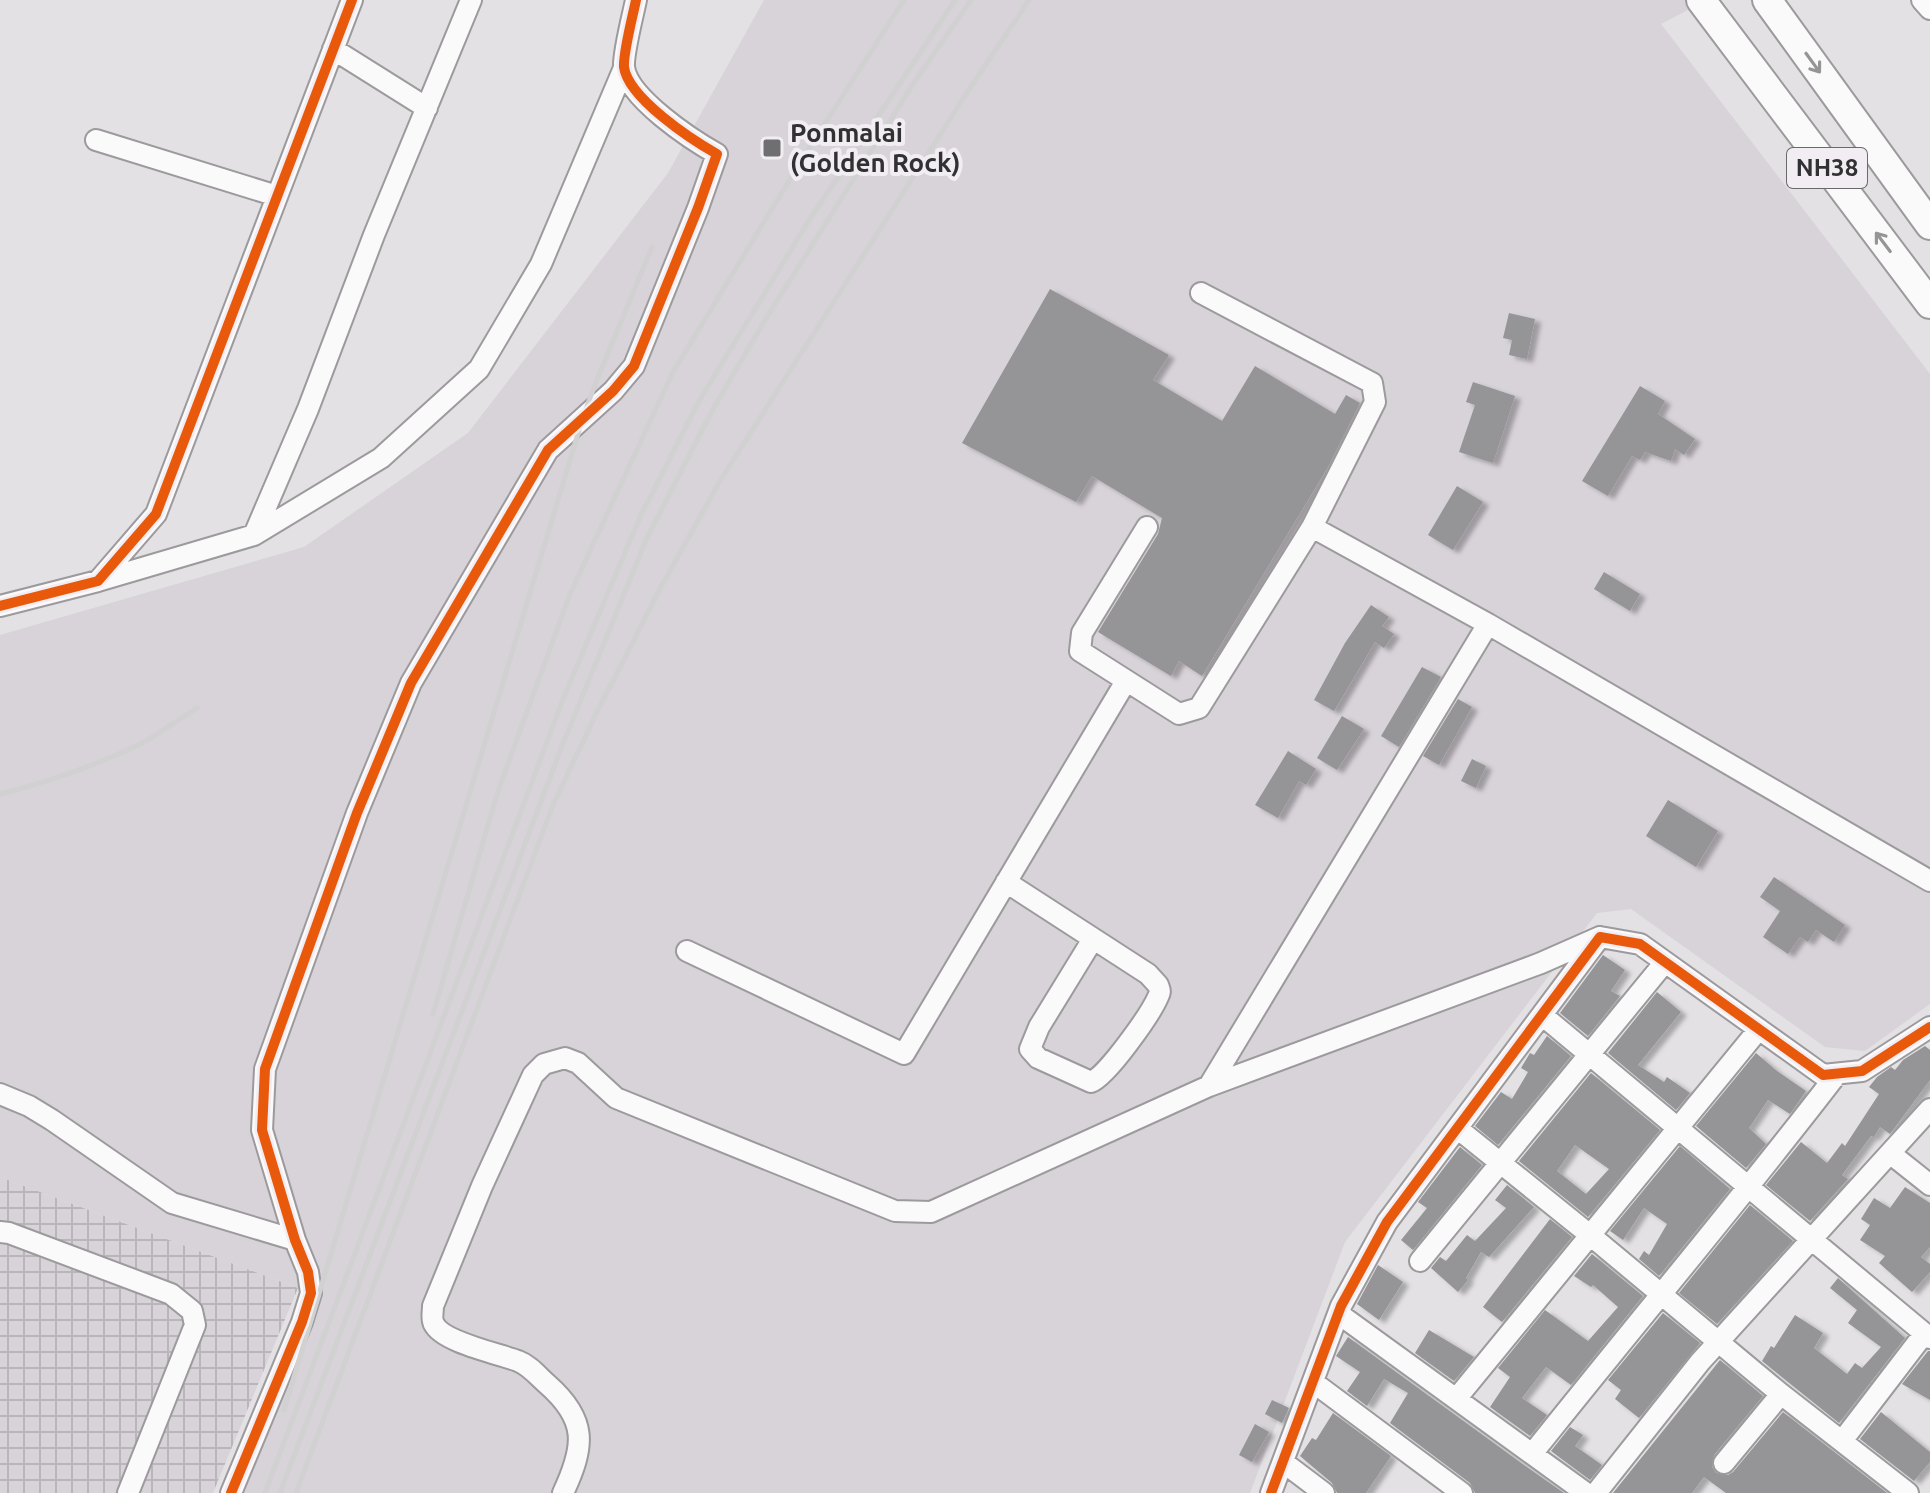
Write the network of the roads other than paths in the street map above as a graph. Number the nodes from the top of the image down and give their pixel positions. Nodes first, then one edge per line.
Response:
1 (352, 0) edge
2 (471, 0) edge
3 (636, 0) edge
4 (1701, 0) edge
5 (1767, 0) edge
6 (1922, 0) edge
7 (1930, 9) edge
8 (333, 49) junction
9 (624, 68) junction
10 (427, 108) junction
11 (96, 140) dead end
12 (277, 196) junction
13 (1930, 225) edge
14 (1201, 293) dead end
15 (1930, 304) edge
16 (1147, 527) dead end
17 (1312, 527) junction
18 (254, 535) junction
19 (98, 581) junction
20 (0, 606) edge
21 (1488, 624) junction
22 (1126, 681) junction
23 (1930, 881) edge
24 (1006, 882) junction
25 (1600, 937) junction
26 (1093, 939) junction
27 (687, 951) dead end
28 (1665, 962) junction
29 (1542, 1015) junction
30 (1930, 1027) edge
31 (1759, 1029) junction
32 (1588, 1056) junction
33 (1837, 1074) junction
34 (1209, 1086) junction
35 (0, 1094) edge
36 (1930, 1109) edge
37 (1457, 1128) junction
38 (1678, 1128) junction
39 (1891, 1154) junction
40 (1500, 1163) junction
41 (1930, 1185) edge
42 (1751, 1187) junction
43 (0, 1232) edge
44 (1590, 1235) junction
45 (1813, 1239) junction
46 (295, 1240) junction
47 (1420, 1261) dead end
48 (1661, 1293) junction
49 (1339, 1314) junction
50 (1927, 1336) edge
51 (1719, 1341) junction
52 (1313, 1382) junction
53 (1781, 1394) junction
54 (1456, 1399) junction
55 (1842, 1441) junction
56 (1532, 1454) junction
57 (1283, 1462) junction
58 (1724, 1463) dead end
59 (128, 1493) edge
60 (231, 1493) edge
61 (563, 1493) edge
62 (1271, 1493) edge
63 (1324, 1493) edge
64 (1462, 1493) edge
65 (1586, 1493) edge
66 (1596, 1493) edge
67 (1908, 1493) edge

1 - 8 street
2 - 10 street
3 - 9 street
15 -> 4 highway, NH38
5 -> 13 highway, NH38
6 - 7 street
8 - 10 street
8 - 12 street
9 - 18 street
9 - 46 street
10 - 18 street
11 - 12 street
12 - 19 street
14 - 17 street
16 - 22 street
17 - 21 street
17 - 22 street
18 - 19 street
19 - 20 street
21 - 23 street
21 - 34 street
22 - 24 street
24 - 26 street
24 - 27 street
25 - 28 street
25 - 29 street
25 - 34 street
26 - 26 street
28 - 31 street
28 - 32 street
29 - 32 street
29 - 37 street
30 - 33 street
31 - 33 street
31 - 38 street
32 - 38 street
32 - 40 street
33 - 42 street
34 - 61 street
35 - 46 street
36 - 39 street
37 - 40 street
37 - 49 street
38 - 42 street
38 - 44 street
39 - 41 street
39 - 45 street
40 - 44 street
40 - 47 street
42 - 45 street
42 - 48 street
43 - 59 street
44 - 48 street
44 - 54 street
45 - 50 street
45 - 51 street
46 - 60 street
48 - 51 street
48 - 56 street
49 - 52 street
49 - 54 street
50 - 55 street
51 - 53 street
51 - 66 street
52 - 57 street
52 - 64 street
53 - 55 street
53 - 58 street
54 - 56 street
55 - 67 street
56 - 65 street
57 - 62 street
57 - 63 street

